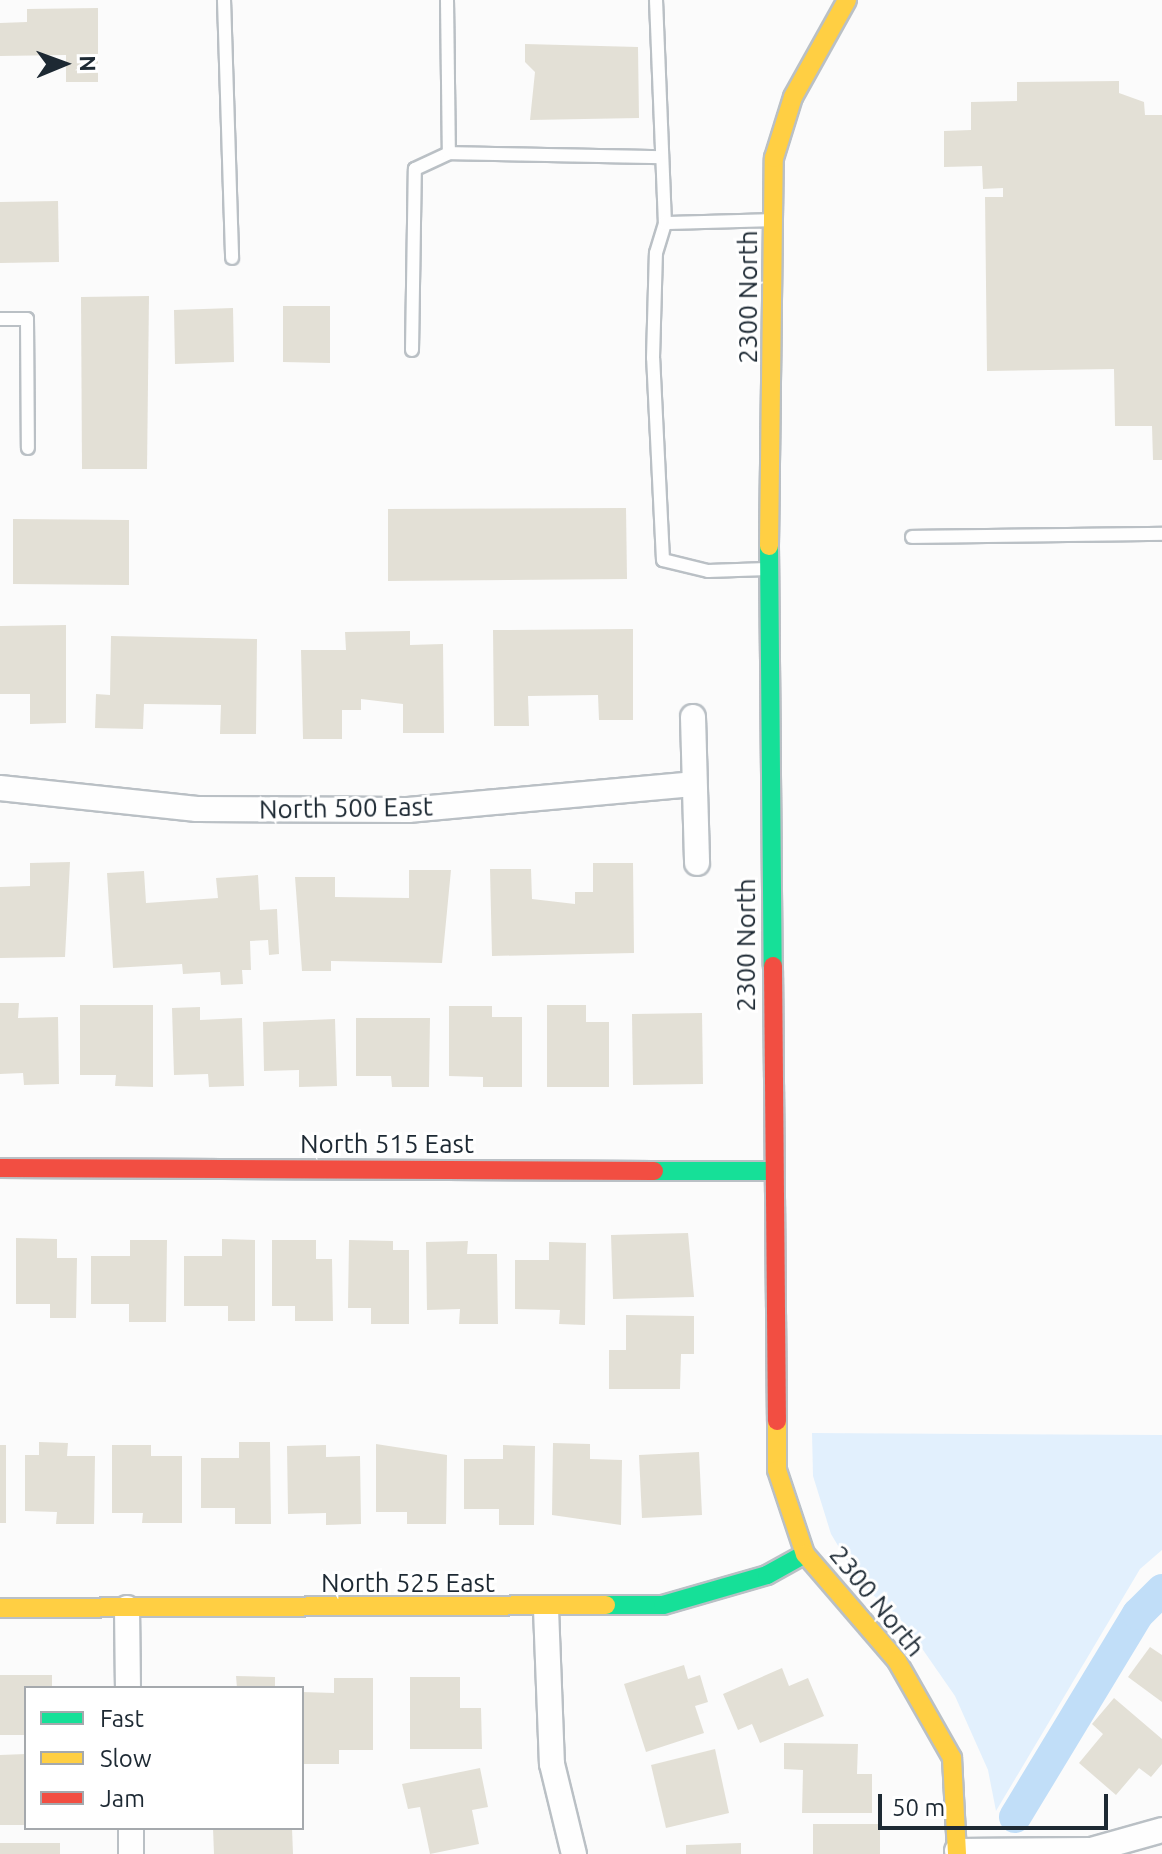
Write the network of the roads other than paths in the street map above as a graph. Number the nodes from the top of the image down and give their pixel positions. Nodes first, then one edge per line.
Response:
1 (225, 0) edge
2 (447, 0) edge
3 (656, 0) edge
4 (847, 0) edge
5 (449, 153) junction
6 (658, 157) junction
7 (774, 220) junction
8 (665, 223) junction
9 (232, 258) dead end
10 (0, 319) edge
11 (412, 350) dead end
12 (28, 448) dead end
13 (1162, 534) edge
14 (912, 537) dead end
15 (770, 569) junction
16 (693, 717) dead end
17 (693, 784) junction
18 (0, 788) edge
19 (697, 863) dead end
20 (0, 1168) edge
21 (774, 1171) junction
22 (805, 1554) junction
23 (0, 1608) edge
24 (127, 1608) junction
25 (546, 1609) junction
26 (128, 1686) edge
27 (131, 1830) edge
28 (1162, 1830) edge
29 (957, 1852) edge
30 (131, 1854) edge
31 (574, 1854) edge

1 - 9 lane
2 - 5 lane
3 - 6 lane
4 - 7 street, 2300 North
5 - 6 lane
5 - 11 lane
6 - 8 lane
7 - 8 lane
7 - 15 street, 2300 North
8 - 15 lane
10 - 12 lane
13 - 14 lane
15 - 21 street, 2300 North
16 - 17 street
17 - 18 street, North 500 East
17 - 19 street
20 - 21 street, North 515 East
21 - 22 street, 2300 North
22 - 25 street, North 525 East
22 - 29 street, 2300 North
23 - 24 street, North 525 East
24 - 25 street, North 525 East
24 - 26 street
25 - 31 street
27 - 30 street
28 - 29 street

